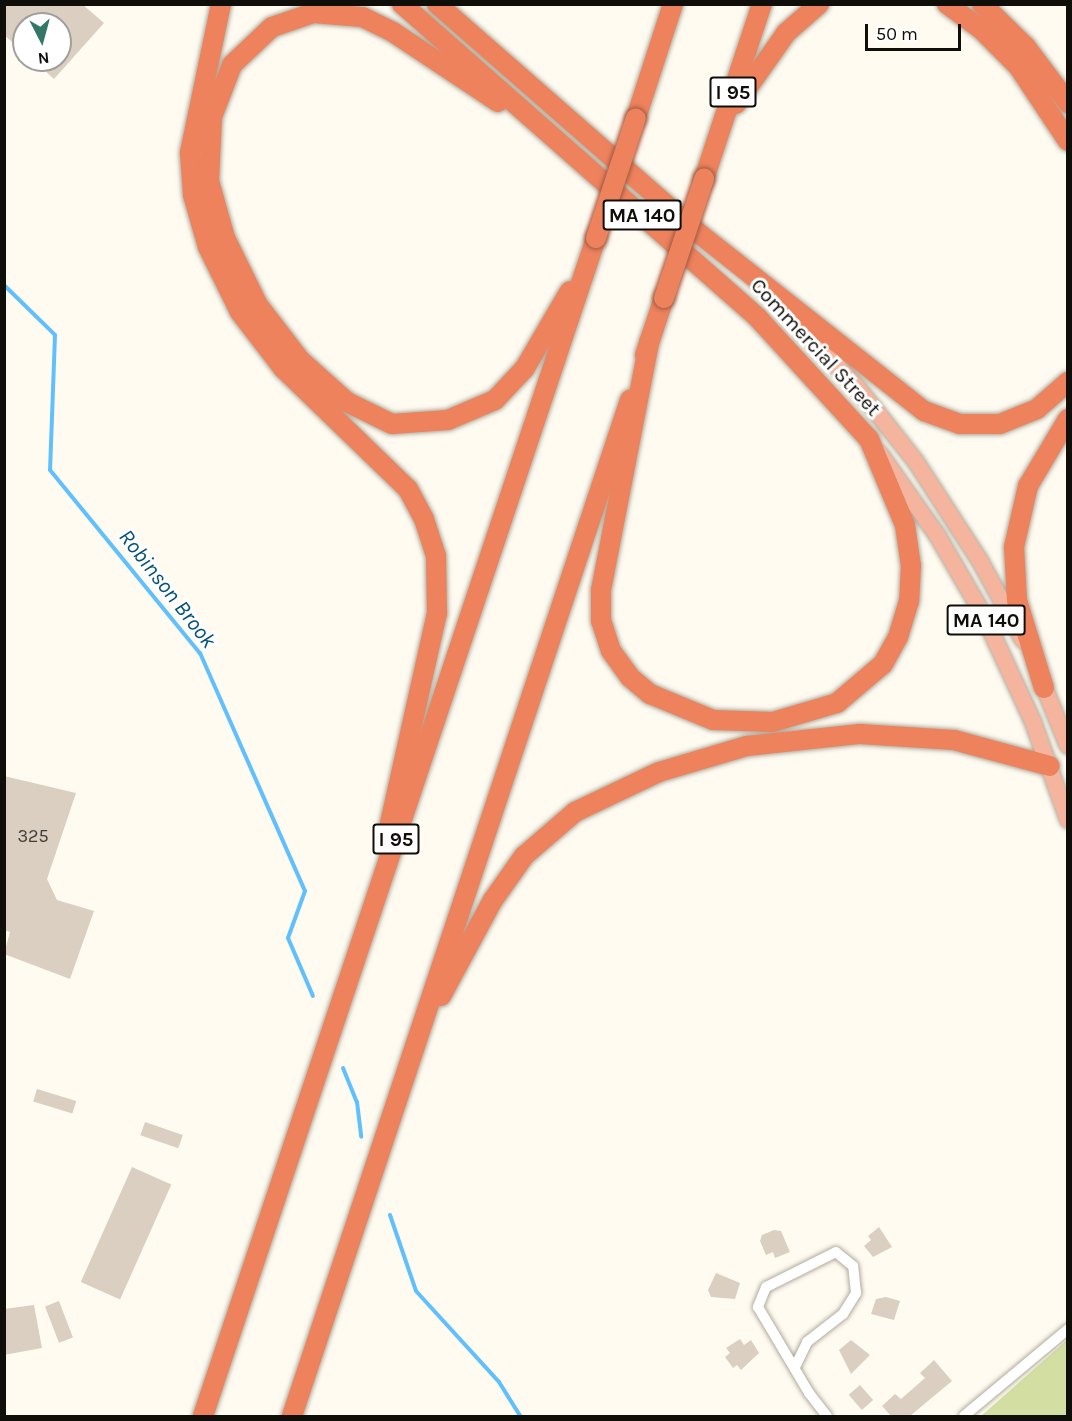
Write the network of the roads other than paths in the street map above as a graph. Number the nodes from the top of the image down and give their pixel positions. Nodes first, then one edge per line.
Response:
1 (221, 4) edge
2 (402, 4) edge
3 (439, 4) edge
4 (662, 4) edge
5 (674, 4) edge
6 (762, 4) edge
7 (819, 4) edge
8 (947, 4) edge
9 (982, 4) edge
10 (651, 71) junction
11 (1068, 103) edge
12 (722, 126) junction
13 (1068, 141) edge
14 (565, 147) junction
15 (701, 235) junction
16 (588, 261) junction
17 (649, 342) junction
18 (1068, 382) edge
19 (1068, 419) edge
20 (869, 440) junction
21 (1044, 688) junction
22 (1068, 746) edge
23 (1050, 766) junction
24 (1068, 820) edge
25 (377, 896) junction
26 (420, 1032) junction
27 (1068, 1329) edge
28 (795, 1367) junction
29 (203, 1416) edge
30 (292, 1416) edge
31 (827, 1416) edge
32 (964, 1416) edge

1 - 25 highway
2 - 14 highway, Commercial Street / MA 140
3 - 15 highway, Commercial Street / MA 140
4 - 10 highway
5 - 10 highway, I 95
6 - 12 highway, I 95
7 - 12 highway
8 - 13 highway
9 - 11 highway
10 - 16 highway, I 95, bridge
12 - 17 highway, I 95, bridge
14 - 16 highway
14 - 20 highway, Commercial Street / MA 140
15 - 18 highway
15 - 21 main road, Commercial Street / MA 140
16 - 25 highway, I 95
17 - 20 highway
17 - 26 highway, I 95
19 - 21 highway
20 - 23 main road, Commercial Street / MA 140
21 - 22 main road, Commercial Street / MA 140
23 - 24 main road, Commercial Street / MA 140
23 - 26 highway
25 - 29 highway, I 95
26 - 30 highway, I 95
27 - 32 street
28 - 28 street
28 - 31 street

